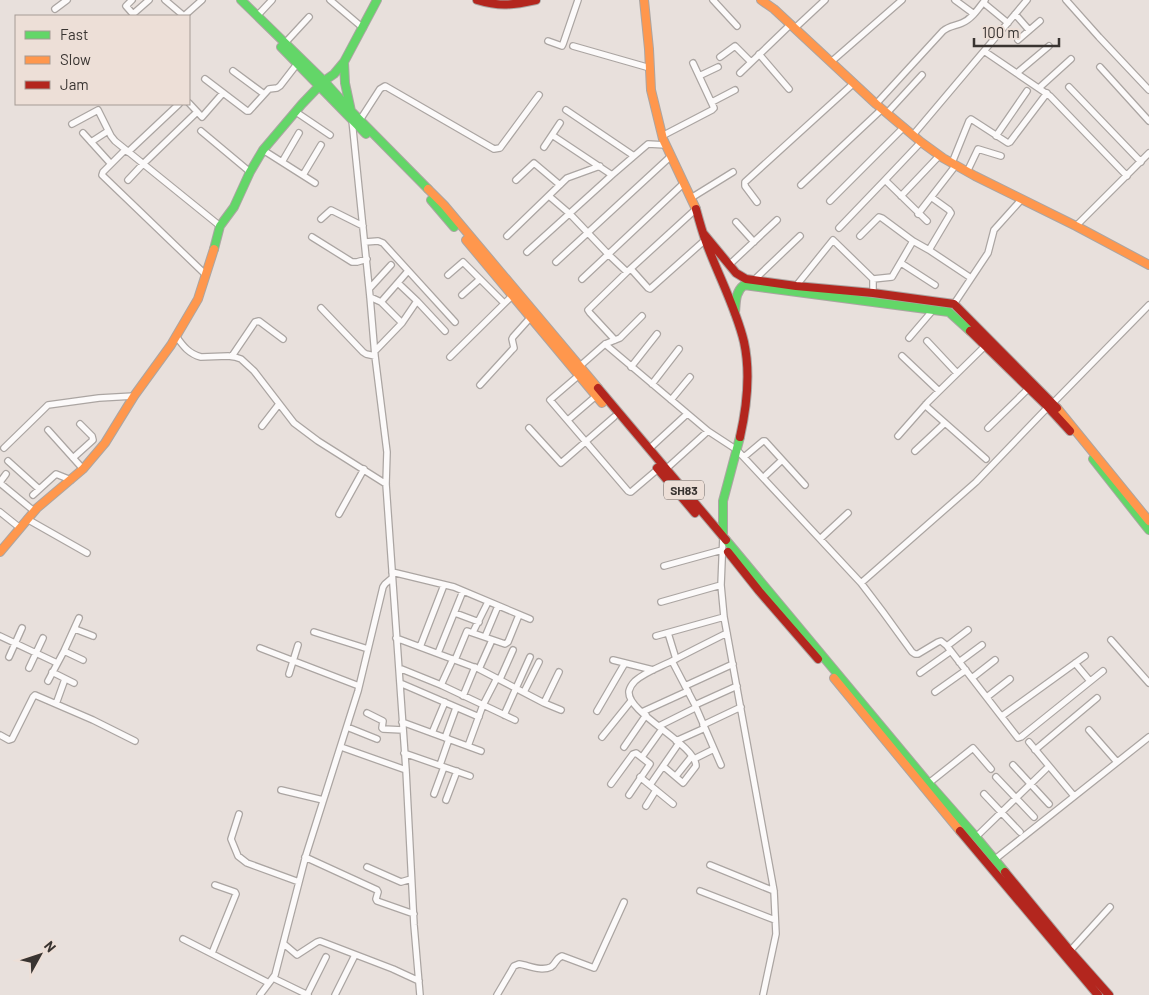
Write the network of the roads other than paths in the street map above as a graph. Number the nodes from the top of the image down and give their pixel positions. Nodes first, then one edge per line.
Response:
1 (67, 0) edge
2 (132, 0) edge
3 (149, 0) edge
4 (165, 0) edge
5 (202, 0) edge
6 (234, 0) edge
7 (241, 0) edge
8 (272, 0) edge
9 (330, 0) edge
10 (378, 0) edge
11 (477, 0) edge
12 (536, 0) edge
13 (578, 0) edge
14 (644, 0) edge
15 (713, 0) edge
16 (761, 0) edge
17 (825, 0) edge
18 (902, 0) edge
19 (955, 0) edge
20 (1027, 0) edge
21 (1066, 0) edge
22 (985, 2) edge
23 (55, 9) dead end
24 (974, 14) junction
25 (1015, 14) junction
26 (180, 15) edge
27 (186, 15) edge
28 (257, 16) junction
29 (309, 17) dead end
30 (1040, 21) dead end
31 (1008, 23) junction
32 (737, 26) dead end
33 (793, 26) junction
34 (363, 28) junction
35 (1030, 30) junction
36 (1018, 40) dead end
37 (548, 41) dead end
38 (284, 43) junction
39 (573, 46) dead end
40 (1049, 46) dead end
41 (984, 51) junction
42 (759, 54) junction
43 (720, 57) dead end
44 (1071, 59) dead end
45 (344, 62) junction
46 (751, 62) junction
47 (831, 62) junction
48 (693, 63) dead end
49 (297, 64) junction
50 (718, 67) dead end
51 (1100, 67) dead end
52 (650, 68) junction
53 (233, 71) dead end
54 (740, 72) dead end
55 (1017, 73) junction
56 (922, 75) dead end
57 (699, 76) junction
58 (205, 79) dead end
59 (854, 83) junction
60 (322, 84) junction
61 (1069, 87) dead end
62 (1039, 88) junction
63 (789, 89) dead end
64 (735, 90) dead end
65 (1149, 90) edge
66 (1028, 91) dead end
67 (223, 93) junction
68 (1047, 93) junction
69 (264, 94) junction
70 (539, 95) dead end
71 (712, 102) junction
72 (190, 104) edge
73 (178, 105) edge
74 (882, 108) junction
75 (566, 110) dead end
76 (351, 111) junction
77 (197, 112) junction
78 (296, 112) junction
79 (356, 121) junction
80 (1149, 121) edge
81 (560, 123) dead end
82 (72, 124) dead end
83 (904, 128) junction
84 (108, 131) junction
85 (201, 131) dead end
86 (83, 133) dead end
87 (299, 133) dead end
88 (330, 135) dead end
89 (552, 135) junction
90 (913, 135) junction
91 (662, 136) junction
92 (996, 136) junction
93 (91, 142) junction
94 (921, 142) junction
95 (321, 145) dead end
96 (666, 145) junction
97 (544, 147) dead end
98 (263, 150) junction
99 (126, 151) junction
100 (1149, 153) edge
101 (634, 156) junction
102 (671, 156) junction
103 (939, 156) junction
104 (1001, 156) dead end
105 (282, 162) junction
106 (1141, 162) junction
107 (110, 164) junction
108 (143, 164) junction
109 (954, 164) junction
110 (600, 166) junction
111 (250, 172) junction
112 (733, 172) dead end
113 (967, 172) junction
114 (303, 175) junction
115 (612, 175) junction
116 (1127, 176) junction
117 (128, 180) dead end
118 (516, 180) dead end
119 (886, 180) junction
120 (316, 183) dead end
121 (684, 183) junction
122 (560, 185) junction
123 (800, 185) dead end
124 (549, 196) junction
125 (901, 196) junction
126 (931, 197) junction
127 (690, 198) junction
128 (1022, 200) junction
129 (830, 201) dead end
130 (757, 202) dead end
131 (696, 209) junction
132 (570, 214) junction
133 (918, 214) junction
134 (321, 219) dead end
135 (777, 220) dead end
136 (926, 221) dead end
137 (736, 222) dead end
138 (220, 226) junction
139 (363, 226) junction
140 (1076, 226) junction
141 (838, 228) dead end
142 (588, 233) junction
143 (507, 236) dead end
144 (800, 236) dead end
145 (860, 236) dead end
146 (312, 237) dead end
147 (704, 237) junction
148 (913, 241) junction
149 (365, 242) junction
150 (754, 242) junction
151 (929, 250) junction
152 (526, 252) dead end
153 (608, 254) junction
154 (366, 259) junction
155 (556, 262) dead end
156 (901, 262) junction
157 (391, 265) dead end
158 (729, 265) junction
159 (1149, 265) edge
160 (629, 270) junction
161 (408, 271) junction
162 (206, 275) junction
163 (448, 275) dead end
164 (971, 278) junction
165 (480, 279) junction
166 (582, 279) dead end
167 (873, 279) junction
168 (754, 280) junction
169 (398, 283) junction
170 (935, 284) dead end
171 (796, 286) junction
172 (370, 288) junction
173 (873, 293) junction
174 (462, 295) dead end
175 (512, 296) junction
176 (370, 297) junction
177 (417, 301) junction
178 (382, 302) junction
179 (504, 303) junction
180 (954, 304) junction
181 (1149, 305) edge
182 (321, 308) dead end
183 (933, 310) junction
184 (642, 316) dead end
185 (735, 316) junction
186 (530, 318) junction
187 (455, 322) dead end
188 (402, 323) junction
189 (445, 331) dead end
190 (657, 334) dead end
191 (176, 336) junction
192 (909, 338) dead end
193 (282, 339) dead end
194 (616, 340) junction
195 (927, 341) dead end
196 (605, 344) junction
197 (985, 346) junction
198 (679, 348) dead end
199 (375, 353) junction
200 (232, 356) junction
201 (902, 356) dead end
202 (450, 357) dead end
203 (580, 366) junction
204 (631, 367) junction
205 (957, 373) junction
206 (578, 376) junction
207 (690, 377) dead end
208 (652, 384) junction
209 (480, 385) dead end
210 (1029, 388) junction
211 (939, 391) junction
212 (134, 396) junction
213 (596, 396) junction
214 (671, 400) junction
215 (279, 404) junction
216 (926, 404) junction
217 (1051, 405) junction
218 (687, 414) junction
219 (614, 417) junction
220 (568, 420) junction
221 (945, 423) junction
222 (80, 424) dead end
223 (262, 426) dead end
224 (529, 428) dead end
225 (988, 428) dead end
226 (48, 430) dead end
227 (708, 431) junction
228 (898, 436) dead end
229 (587, 441) junction
230 (4, 448) dead end
231 (649, 449) junction
232 (737, 450) junction
233 (915, 451) dead end
234 (744, 457) junction
235 (73, 458) junction
236 (986, 459) dead end
237 (782, 460) junction
238 (8, 461) dead end
239 (83, 469) junction
240 (364, 469) junction
241 (662, 469) junction
242 (6, 474) dead end
243 (766, 475) dead end
244 (71, 480) junction
245 (0, 483) edge
246 (386, 484) junction
247 (805, 485) dead end
248 (39, 489) junction
249 (33, 495) dead end
250 (34, 511) junction
251 (0, 512) edge
252 (848, 513) dead end
253 (338, 514) dead end
254 (27, 519) junction
255 (1149, 521) edge
256 (20, 528) junction
257 (1149, 530) edge
258 (820, 539) junction
259 (3, 543) edge
260 (722, 543) junction
261 (0, 552) edge
262 (87, 553) dead end
263 (664, 566) dead end
264 (392, 575) junction
265 (861, 582) junction
266 (444, 585) junction
267 (721, 585) junction
268 (463, 591) junction
269 (488, 602) junction
270 (661, 602) dead end
271 (498, 606) junction
272 (455, 613) junction
273 (519, 615) junction
274 (724, 617) junction
275 (79, 618) dead end
276 (530, 619) dead end
277 (479, 622) junction
278 (22, 628) dead end
279 (75, 629) junction
280 (968, 630) dead end
281 (314, 632) dead end
282 (473, 632) junction
283 (668, 633) junction
284 (727, 633) junction
285 (0, 636) edge
286 (93, 636) dead end
287 (656, 636) dead end
288 (44, 638) dead end
289 (396, 638) junction
290 (489, 639) junction
291 (1111, 640) dead end
292 (15, 643) junction
293 (298, 645) dead end
294 (982, 645) dead end
295 (420, 647) junction
296 (260, 648) dead end
297 (949, 648) junction
298 (368, 649) junction
299 (513, 650) dead end
300 (64, 651) junction
301 (438, 653) junction
302 (36, 654) junction
303 (1085, 656) dead end
304 (9, 657) dead end
305 (530, 657) dead end
306 (820, 657) junction
307 (454, 659) junction
308 (83, 660) dead end
309 (613, 660) dead end
310 (674, 660) junction
311 (995, 660) dead end
312 (293, 661) junction
313 (539, 662) dead end
314 (959, 662) junction
315 (57, 663) junction
316 (625, 663) junction
317 (1075, 663) junction
318 (734, 664) junction
319 (29, 668) dead end
320 (399, 668) junction
321 (477, 668) junction
322 (653, 670) junction
323 (966, 670) junction
324 (1103, 671) dead end
325 (52, 672) junction
326 (559, 672) dead end
327 (920, 672) dead end
328 (289, 674) dead end
329 (498, 678) junction
330 (972, 678) junction
331 (65, 679) junction
332 (1010, 679) dead end
333 (48, 681) dead end
334 (1090, 681) junction
335 (1149, 682) edge
336 (74, 683) dead end
337 (400, 683) junction
338 (441, 685) junction
339 (360, 686) junction
340 (737, 686) junction
341 (515, 688) junction
342 (686, 688) junction
343 (524, 692) junction
344 (935, 692) dead end
345 (463, 696) junction
346 (986, 697) junction
347 (1097, 698) dead end
348 (631, 701) junction
349 (445, 702) junction
350 (544, 703) junction
351 (56, 704) junction
352 (483, 705) junction
353 (695, 707) junction
354 (456, 708) junction
355 (741, 708) junction
356 (561, 710) dead end
357 (597, 711) dead end
358 (367, 713) dead end
359 (644, 714) junction
360 (504, 715) junction
361 (1002, 716) junction
362 (479, 717) junction
363 (514, 720) dead end
364 (402, 722) junction
365 (347, 727) junction
366 (661, 727) junction
367 (704, 727) junction
368 (403, 730) junction
369 (1088, 730) dead end
370 (432, 733) junction
371 (0, 735) edge
372 (602, 737) dead end
373 (1149, 737) edge
374 (447, 738) junction
375 (377, 739) dead end
376 (135, 741) dead end
377 (678, 742) junction
378 (1029, 742) dead end
379 (468, 746) junction
380 (341, 747) junction
381 (624, 747) dead end
382 (714, 749) junction
383 (1035, 750) junction
384 (481, 751) dead end
385 (404, 753) junction
386 (642, 757) junction
387 (693, 757) junction
388 (1117, 762) junction
389 (721, 765) dead end
390 (1013, 765) dead end
391 (442, 766) junction
392 (662, 766) junction
393 (991, 769) dead end
394 (1046, 769) dead end
395 (406, 770) junction
396 (457, 771) junction
397 (470, 776) dead end
398 (676, 776) junction
399 (996, 777) dead end
400 (640, 778) junction
401 (929, 782) junction
402 (1031, 783) junction
403 (611, 784) dead end
404 (650, 785) junction
405 (281, 790) dead end
406 (656, 790) junction
407 (434, 794) dead end
408 (984, 794) dead end
409 (629, 795) dead end
410 (1074, 796) junction
411 (1016, 798) junction
412 (323, 800) junction
413 (446, 800) dead end
414 (673, 804) dead end
415 (1049, 804) dead end
416 (646, 806) dead end
417 (1001, 813) junction
418 (239, 814) dead end
419 (1034, 817) dead end
420 (1020, 832) dead end
421 (976, 837) junction
422 (305, 857) junction
423 (994, 860) junction
424 (710, 865) dead end
425 (367, 866) dead end
426 (411, 879) junction
427 (299, 882) junction
428 (215, 885) dead end
429 (700, 890) dead end
430 (774, 891) junction
431 (624, 902) dead end
432 (1110, 907) dead end
433 (414, 914) junction
434 (775, 920) junction
435 (183, 939) dead end
436 (284, 944) junction
437 (1070, 951) junction
438 (212, 953) junction
439 (355, 956) junction
440 (326, 957) dead end
441 (271, 981) junction
442 (419, 981) junction
443 (260, 995) edge
444 (307, 995) edge
445 (335, 995) edge
446 (420, 995) edge
447 (497, 995) edge
448 (763, 995) edge
449 (1098, 995) edge
450 (1110, 995) edge

1 - 23 street
2 - 3 street
4 - 26 street
5 - 27 street
6 - 49 street, SH83
7 - 28 street, SH83
8 - 28 street
9 - 34 street
10 - 34 street
11 - 12 street
13 - 37 street
14 - 52 street
15 - 32 street
16 - 33 street
17 - 33 street
18 - 47 street
19 - 24 street
20 - 25 street
21 - 65 street
22 - 24 street
22 - 31 street
24 - 74 street
25 - 31 street
25 - 35 street
28 - 38 street, SH83
29 - 38 street
30 - 35 street
31 - 41 street
33 - 42 street
33 - 47 street
34 - 45 street
35 - 36 street
38 - 60 street, SH83
39 - 52 street
40 - 55 street
41 - 55 street
41 - 90 street
42 - 46 street
42 - 63 street
43 - 46 street
44 - 62 street
45 - 60 street
45 - 76 street
46 - 54 street
47 - 59 street
48 - 57 street
49 - 60 street, SH83
49 - 69 street
50 - 57 street
51 - 80 street
52 - 91 street
53 - 69 street
55 - 62 street
56 - 74 street
57 - 71 street
58 - 67 street
59 - 74 street
59 - 130 street
60 - 76 street, SH83
60 - 78 street
60 - 79 street, SH83
61 - 106 street
62 - 68 street
64 - 71 street
66 - 92 street
67 - 69 street
67 - 77 street
68 - 92 street
68 - 116 street
70 - 79 street
71 - 91 street
72 - 77 street
73 - 99 street
74 - 83 street
74 - 123 street
75 - 101 street
76 - 79 street, SH83
77 - 108 street
78 - 88 street
78 - 98 street
79 - 139 street
79 - 175 street, SH83
79 - 203 street, SH83
81 - 89 street
82 - 84 street
83 - 90 street
83 - 129 street
84 - 93 street
84 - 99 street
85 - 111 street
86 - 93 street
87 - 105 street
89 - 97 street
89 - 110 street
90 - 94 street
91 - 96 street
92 - 109 street
93 - 107 street
94 - 103 street
94 - 119 street
95 - 114 street
96 - 101 street
96 - 102 street
98 - 105 street
98 - 111 street
99 - 107 street
99 - 108 street
100 - 106 street
101 - 115 street
102 - 121 street
102 - 142 street
103 - 109 street
103 - 125 street
104 - 113 street
105 - 114 street
106 - 116 street
107 - 162 street
108 - 117 street
108 - 138 street
109 - 113 street
109 - 126 street
110 - 115 street
110 - 122 street
111 - 138 street
112 - 127 street
113 - 128 street
114 - 120 street
115 - 132 street
116 - 140 street
118 - 122 street
119 - 125 street
119 - 141 street
121 - 127 street
121 - 153 street
122 - 124 street
124 - 132 street
124 - 143 street
125 - 133 street
126 - 133 street
126 - 151 street
127 - 131 street
128 - 140 street
128 - 164 street
131 - 147 street
131 - 160 street
132 - 142 street
132 - 152 street
133 - 136 street
134 - 139 street
135 - 150 street
137 - 150 street
138 - 162 street
139 - 149 street
140 - 159 street
142 - 153 street
142 - 155 street
144 - 168 street
145 - 148 street
146 - 154 street
147 - 158 street
147 - 160 street
147 - 185 street
148 - 151 street
148 - 156 street
149 - 154 street
149 - 161 street
150 - 158 street
151 - 164 street
153 - 160 street
153 - 166 street
154 - 172 street
156 - 167 street
156 - 170 street
157 - 172 street
158 - 168 street
160 - 194 street
161 - 169 street
161 - 187 street
162 - 191 street
163 - 165 street
164 - 180 street
165 - 174 street
165 - 179 street
167 - 171 street
167 - 173 street
168 - 171 street
169 - 177 street
169 - 178 street
171 - 173 street
172 - 176 street
173 - 180 street
175 - 179 street
175 - 186 street, SH83
176 - 178 street
176 - 199 street
177 - 188 street
177 - 189 street
178 - 188 street
179 - 202 street
180 - 217 street
181 - 217 street
182 - 199 street
183 - 185 street
183 - 192 street
183 - 197 street
184 - 194 street
185 - 232 street
186 - 206 street, SH83
186 - 209 street
188 - 199 street
190 - 204 street
191 - 200 street
191 - 212 street
193 - 200 street
194 - 196 street
195 - 205 street
196 - 203 street
196 - 204 street
197 - 205 street
197 - 210 street
198 - 208 street
199 - 246 street
200 - 215 street
201 - 211 street
203 - 231 street, SH83
204 - 208 street
205 - 211 street
206 - 213 street, SH83
206 - 220 street
207 - 214 street
208 - 214 street
210 - 217 street
210 - 225 street
211 - 216 street
212 - 230 street
212 - 239 street
213 - 219 street, SH83
213 - 220 street
214 - 218 street
215 - 223 street
215 - 240 street
216 - 221 street
216 - 228 street
217 - 255 street
217 - 257 street
217 - 265 street
218 - 227 street
218 - 231 street
219 - 229 street
219 - 241 street, SH83
220 - 229 street
221 - 233 street
221 - 236 street
222 - 235 street
224 - 229 street
226 - 235 street
227 - 232 street
227 - 241 street
229 - 241 street
231 - 241 street, SH83
232 - 234 street
232 - 260 street
234 - 237 street
234 - 258 street
235 - 239 street
237 - 243 street
237 - 247 street
238 - 248 street
239 - 244 street
240 - 246 street
240 - 253 street
241 - 260 street, SH83
242 - 245 street
244 - 248 street
244 - 250 street
245 - 250 street
246 - 264 street
248 - 249 street
250 - 254 street
251 - 256 street
252 - 258 street
254 - 256 street
254 - 262 street
256 - 259 street
258 - 265 street
259 - 261 street
260 - 263 street
260 - 267 street
260 - 306 street, SH83
264 - 266 street
264 - 289 street
264 - 298 street
265 - 297 street
266 - 268 street
266 - 295 street
267 - 270 street
267 - 274 street
268 - 269 street
268 - 272 street
269 - 271 street
269 - 277 street
271 - 273 street
271 - 290 street
272 - 277 street
272 - 301 street
273 - 276 street
273 - 290 street
274 - 283 street
274 - 284 street
275 - 279 street
277 - 282 street
278 - 292 street
279 - 286 street
279 - 300 street
280 - 297 street
281 - 298 street
282 - 290 street
282 - 307 street
283 - 287 street
283 - 310 street
284 - 310 street
284 - 318 street
285 - 292 street
288 - 302 street
289 - 295 street
289 - 320 street
290 - 321 street
291 - 335 street
292 - 302 street
292 - 304 street
293 - 312 street
294 - 314 street
295 - 301 street
296 - 312 street
297 - 314 street
297 - 327 street
298 - 339 street
299 - 329 street
300 - 308 street
300 - 315 street
301 - 307 street
302 - 315 street
302 - 319 street
303 - 317 street
305 - 341 street
306 - 401 street, SH83
306 - 449 street, SH83
307 - 321 street
307 - 338 street
309 - 316 street
310 - 322 street
310 - 342 street
311 - 330 street
312 - 328 street
312 - 339 street
313 - 343 street
314 - 323 street
315 - 325 street
316 - 322 street
316 - 357 street
317 - 334 street
317 - 361 street
318 - 340 street
318 - 342 street
320 - 337 street
320 - 338 street
321 - 329 street
321 - 345 street
322 - 348 street
323 - 330 street
323 - 344 street
324 - 334 street
325 - 331 street
325 - 333 street
326 - 350 street
329 - 341 street
329 - 352 street
330 - 346 street
331 - 336 street
331 - 351 street
332 - 346 street
334 - 361 street
337 - 349 street
337 - 364 street
338 - 345 street
339 - 365 street
340 - 353 street
340 - 355 street
341 - 343 street
341 - 360 street
342 - 353 street
342 - 359 street
343 - 350 street
345 - 352 street
346 - 361 street
347 - 383 street
348 - 359 street
348 - 372 street
349 - 354 street
349 - 370 street
350 - 356 street
351 - 371 street
351 - 376 street
352 - 360 street
352 - 362 street
353 - 366 street
353 - 367 street
354 - 362 street
354 - 374 street
355 - 367 street
355 - 430 street
358 - 368 street
359 - 366 street
359 - 381 street
360 - 363 street
362 - 379 street
364 - 368 street
364 - 370 street
365 - 375 street
365 - 380 street
366 - 377 street
366 - 386 street
367 - 377 street
367 - 382 street
368 - 385 street
369 - 388 street
370 - 374 street
373 - 388 street
374 - 379 street
374 - 391 street
377 - 387 street
377 - 392 street
378 - 383 street
379 - 384 street
380 - 395 street
380 - 412 street
382 - 387 street
382 - 389 street
383 - 410 street
385 - 391 street
385 - 395 street
386 - 400 street
386 - 403 street
387 - 398 street
387 - 398 street
388 - 410 street
390 - 402 street
391 - 396 street
391 - 407 street
392 - 398 street
392 - 404 street
393 - 401 street
394 - 402 street
395 - 426 street
396 - 397 street
396 - 413 street
399 - 411 street
400 - 404 street
400 - 409 street
401 - 421 street, SH83
402 - 411 street
402 - 415 street
404 - 406 street
405 - 412 street
406 - 414 street
406 - 416 street
408 - 417 street
410 - 423 street
411 - 417 street
411 - 419 street
412 - 422 street
417 - 420 street
417 - 421 street
418 - 427 street
421 - 423 street, SH83
422 - 427 street
422 - 433 street
423 - 437 street, SH83
424 - 430 street
425 - 426 street
426 - 433 street
427 - 436 street
428 - 438 street
429 - 434 street
430 - 434 street
431 - 447 street
432 - 437 street
433 - 442 street
434 - 448 street
435 - 438 street
436 - 439 street
436 - 441 street
437 - 450 street, SH83
438 - 441 street
439 - 442 street
439 - 445 street
440 - 444 street
441 - 443 street
441 - 444 street
442 - 446 street

